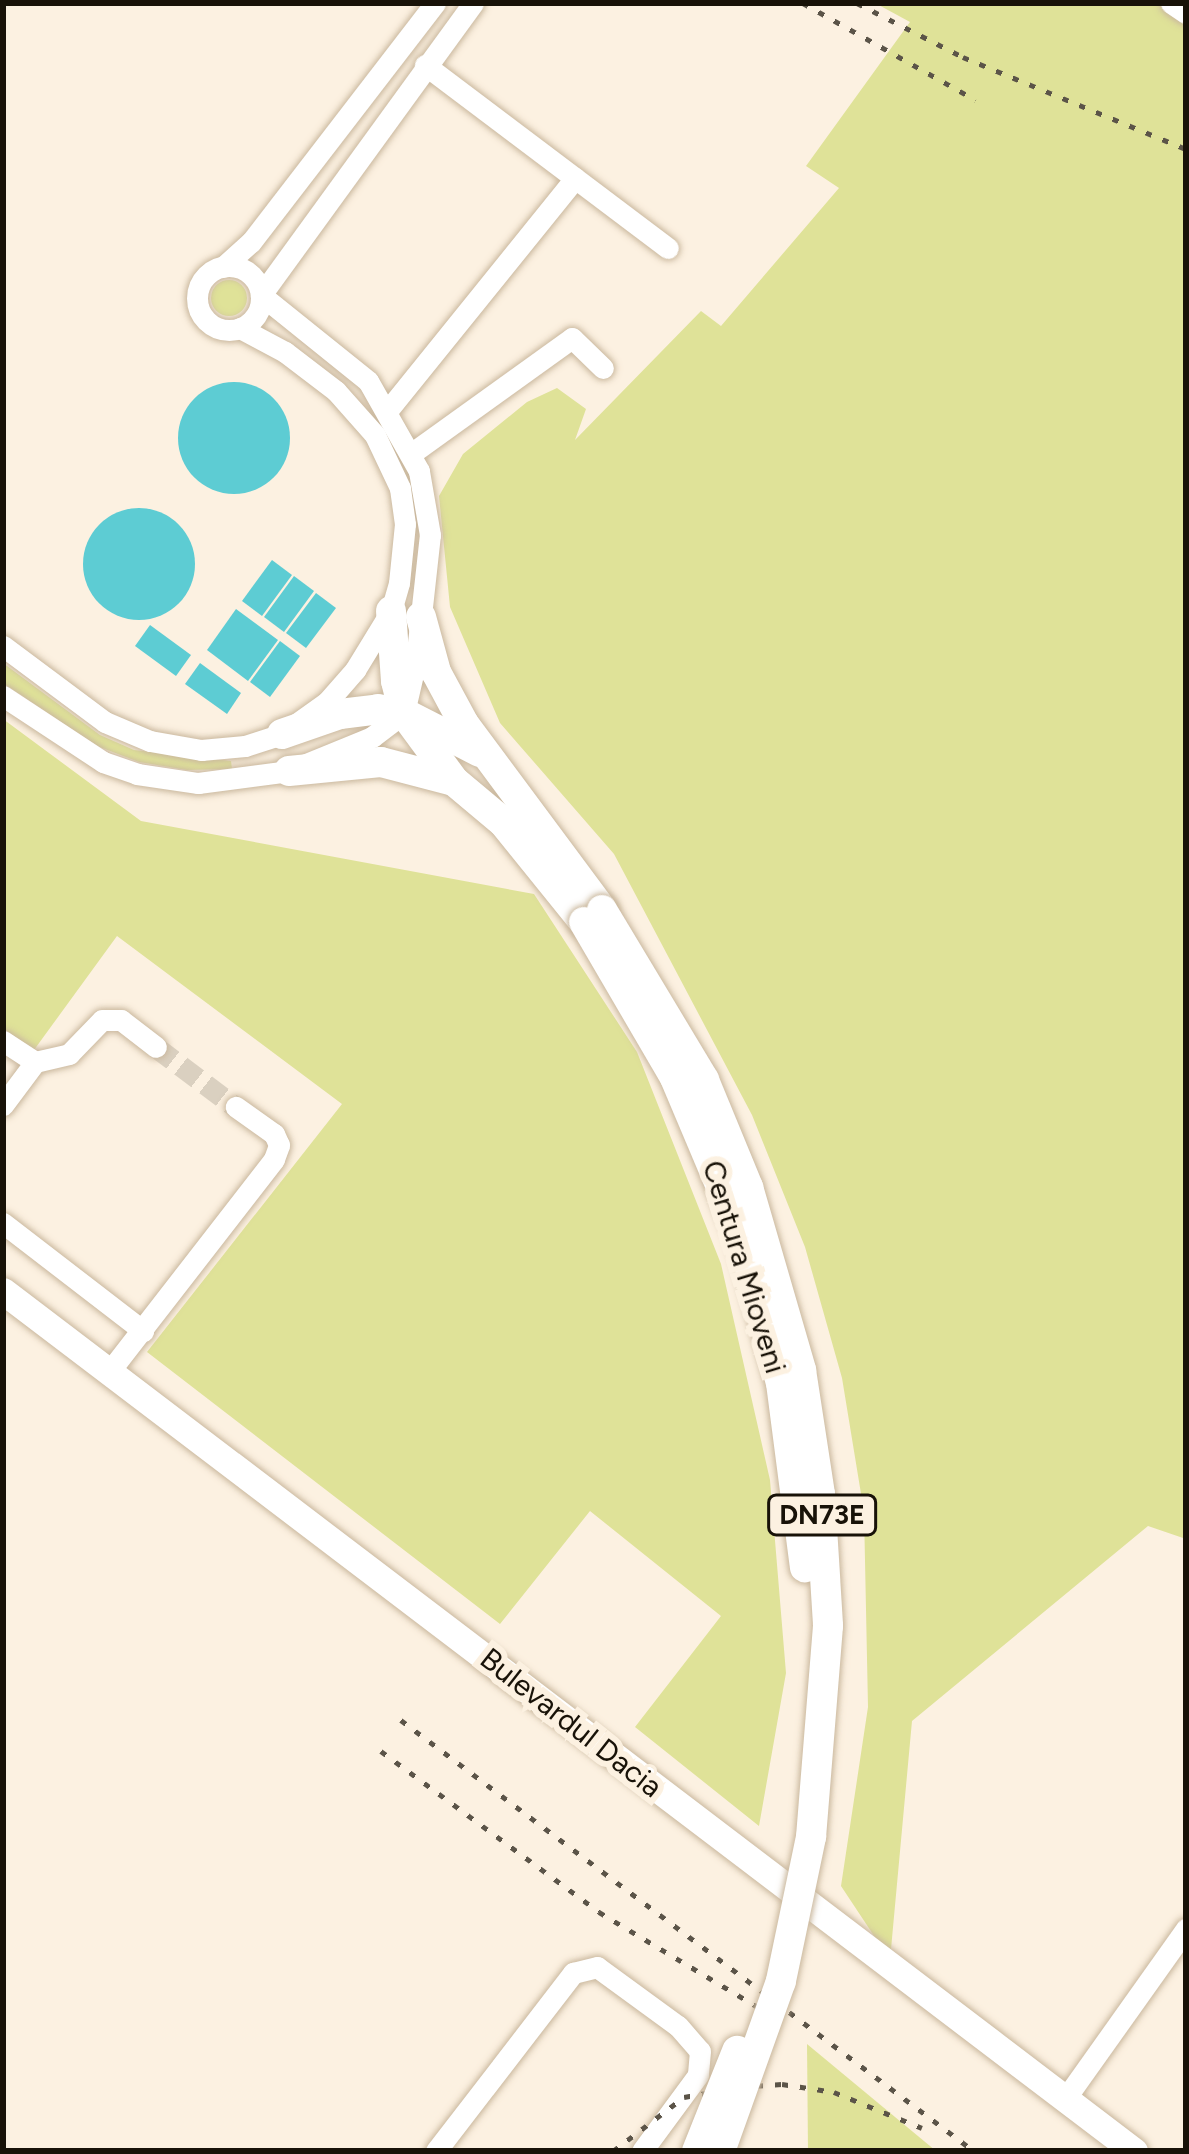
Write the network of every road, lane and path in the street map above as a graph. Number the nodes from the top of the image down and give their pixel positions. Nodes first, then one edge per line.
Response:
1 (435, 3) edge
2 (473, 3) edge
3 (1171, 3) edge
4 (1186, 13) edge
5 (425, 65) junction
6 (575, 178) junction
7 (668, 248) dead end
8 (224, 267) junction
9 (261, 295) junction
10 (240, 328) junction
11 (602, 368) dead end
12 (388, 410) junction
13 (412, 453) junction
14 (406, 614) junction
15 (3, 646) edge
16 (3, 696) edge
17 (404, 712) junction
18 (282, 734) junction
19 (485, 755) junction
20 (289, 771) junction
21 (454, 782) junction
22 (593, 916) junction
23 (3, 1041) edge
24 (156, 1047) tunnel mouth
25 (35, 1062) junction
26 (3, 1105) edge
27 (236, 1107) tunnel mouth
28 (3, 1223) edge
29 (5, 1291) edge
30 (142, 1330) junction
31 (109, 1372) junction
32 (1186, 1929) edge
33 (1065, 2099) junction
34 (436, 2151) edge
35 (643, 2151) edge
36 (697, 2151) edge
37 (720, 2151) edge
38 (1134, 2151) edge

1 - 8 street
2 - 5 street
3 - 4 street
5 - 6 street
5 - 9 street
6 - 7 street
6 - 12 street
8 - 9 street
8 - 10 street
9 - 10 street
9 - 12 street
10 - 14 street
11 - 13 street
12 - 13 street
13 - 14 street
14 - 17 highway, Centura Mioveni / DN73E
14 - 18 street
14 - 19 highway, Centura Mioveni / DN73E
15 - 18 street
16 - 20 street
17 - 18 highway, DN73E
17 - 19 highway, DN73E
17 - 20 street
17 - 21 highway, Centura Mioveni / DN73E
19 - 22 highway, Centura Mioveni / DN73E
20 - 21 highway, DN73E
21 - 22 highway, Centura Mioveni / DN73E
22 - 36 highway, Centura Mioveni / DN73E, bridge
22 - 37 highway, Centura Mioveni / DN73E, bridge
23 - 25 street
24 - 25 street
25 - 26 street
27 - 30 street
28 - 30 street
29 - 31 main road, Bulevardul Dacia
30 - 31 street
31 - 33 main road, Bulevardul Dacia
32 - 33 street
33 - 38 main road, Bulevardul Dacia
34 - 35 street

